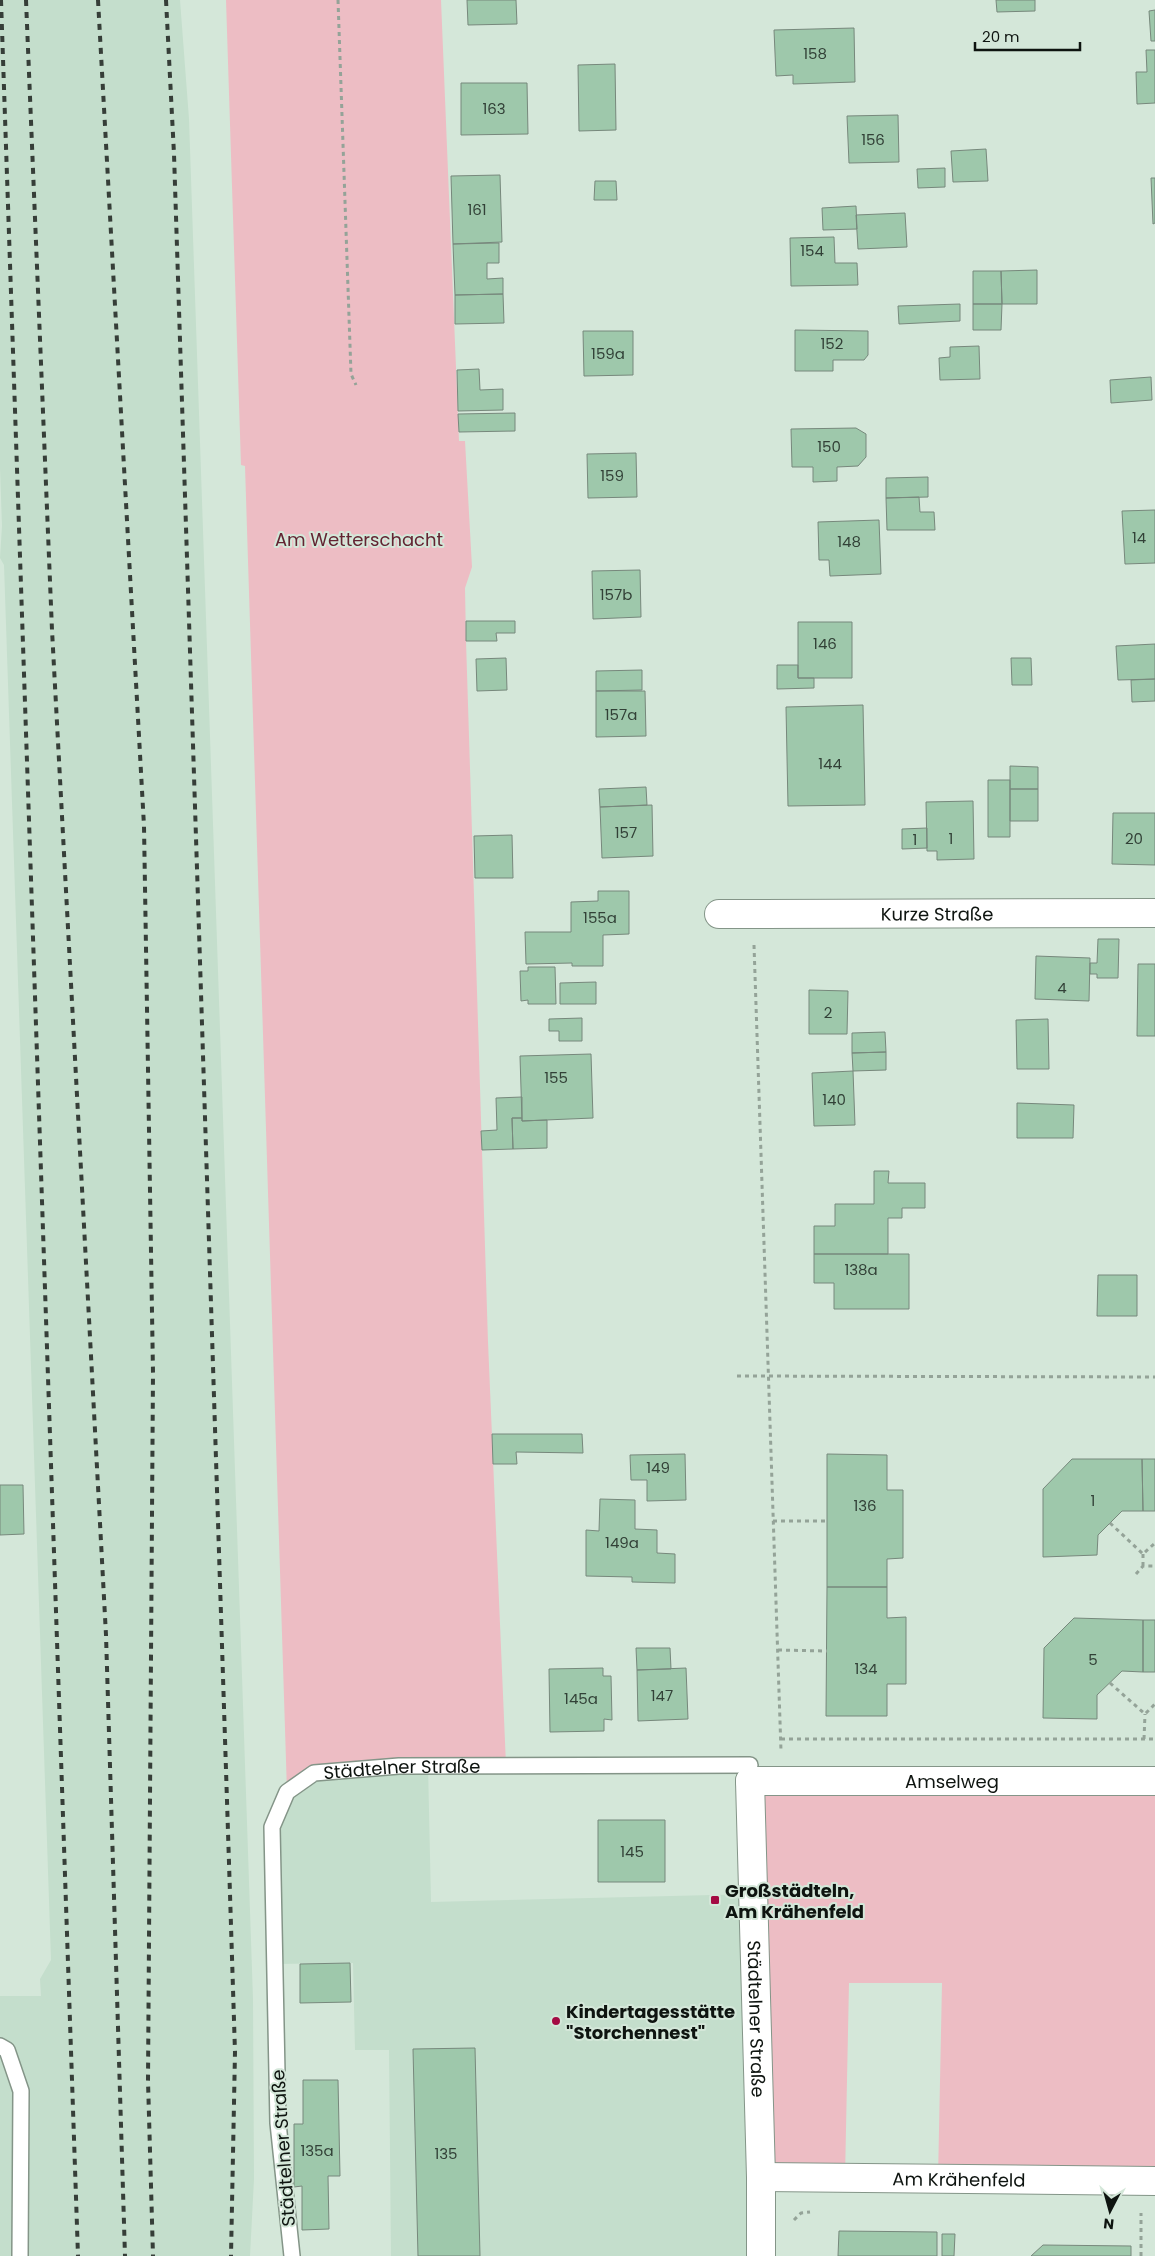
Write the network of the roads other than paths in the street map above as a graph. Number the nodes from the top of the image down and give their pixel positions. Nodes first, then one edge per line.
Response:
1 (1155, 913) edge
2 (719, 914) dead end
3 (750, 1773) junction
4 (1155, 1781) edge
5 (0, 2046) edge
6 (761, 2178) junction
7 (1155, 2181) edge
8 (20, 2256) edge
9 (292, 2256) edge
10 (761, 2256) edge

1 - 2 street, Kurze Straße
3 - 4 street, Amselweg
3 - 6 street, Städtelner Straße
3 - 9 lane, Städtelner Straße
5 - 8 lane
6 - 7 street, Am Krähenfeld
6 - 10 street, Städtelner Straße

